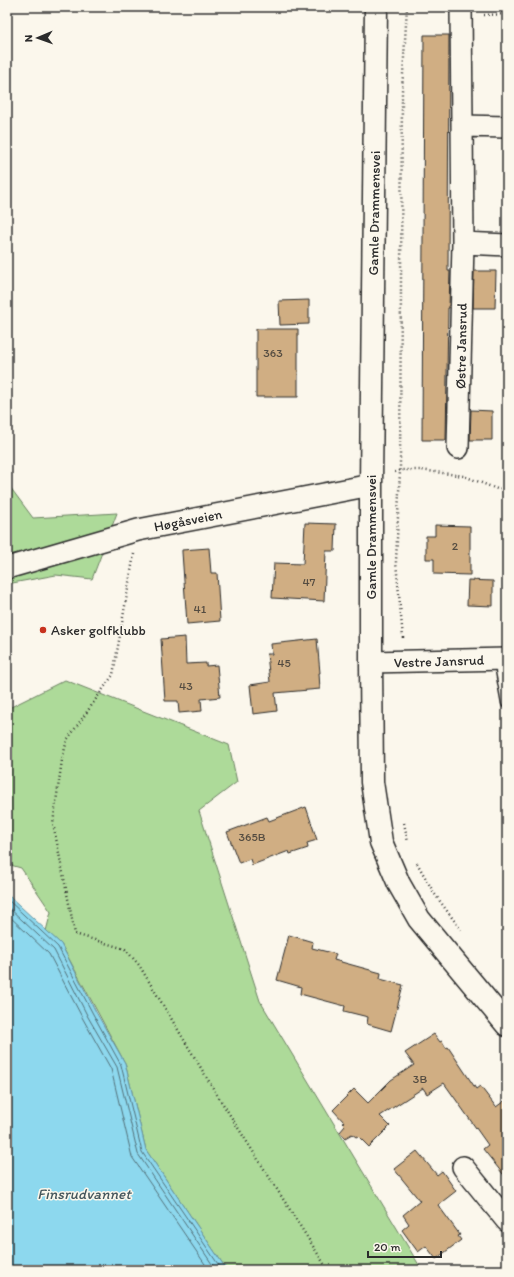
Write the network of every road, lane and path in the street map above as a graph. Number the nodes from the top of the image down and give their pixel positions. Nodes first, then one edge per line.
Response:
1 (376, 7) edge
2 (407, 7) edge
3 (461, 7) edge
4 (463, 126) junction
5 (507, 127) edge
6 (463, 243) junction
7 (507, 245) edge
8 (458, 448) dead end
9 (400, 470) junction
10 (371, 485) junction
11 (507, 488) edge
12 (138, 530) junction
13 (7, 568) edge
14 (503, 659) edge
15 (371, 662) junction
16 (399, 662) junction
17 (507, 703) edge
18 (403, 819) dead end
19 (410, 847) dead end
20 (416, 860) dead end
21 (464, 933) dead end
22 (507, 1025) edge
23 (463, 1167) dead end
24 (507, 1222) edge
25 (328, 1270) edge

1 - 10 main road, Gamle Drammensvei
2 - 9 path
3 - 4 street, Østre Jansrud
4 - 5 street
4 - 6 street, Østre Jansrud
6 - 7 street
6 - 8 street, Østre Jansrud
9 - 10 path
9 - 11 path
9 - 16 path
10 - 12 street, Høgåsveien
10 - 15 main road, Gamle Drammensvei
12 - 13 street, Høgåsveien
12 - 25 path
14 - 16 street, Vestre Jansrud
14 - 17 lane
15 - 16 street, Vestre Jansrud
15 - 22 main road, Gamle Drammensvei
18 - 19 path
20 - 21 path
23 - 24 street

